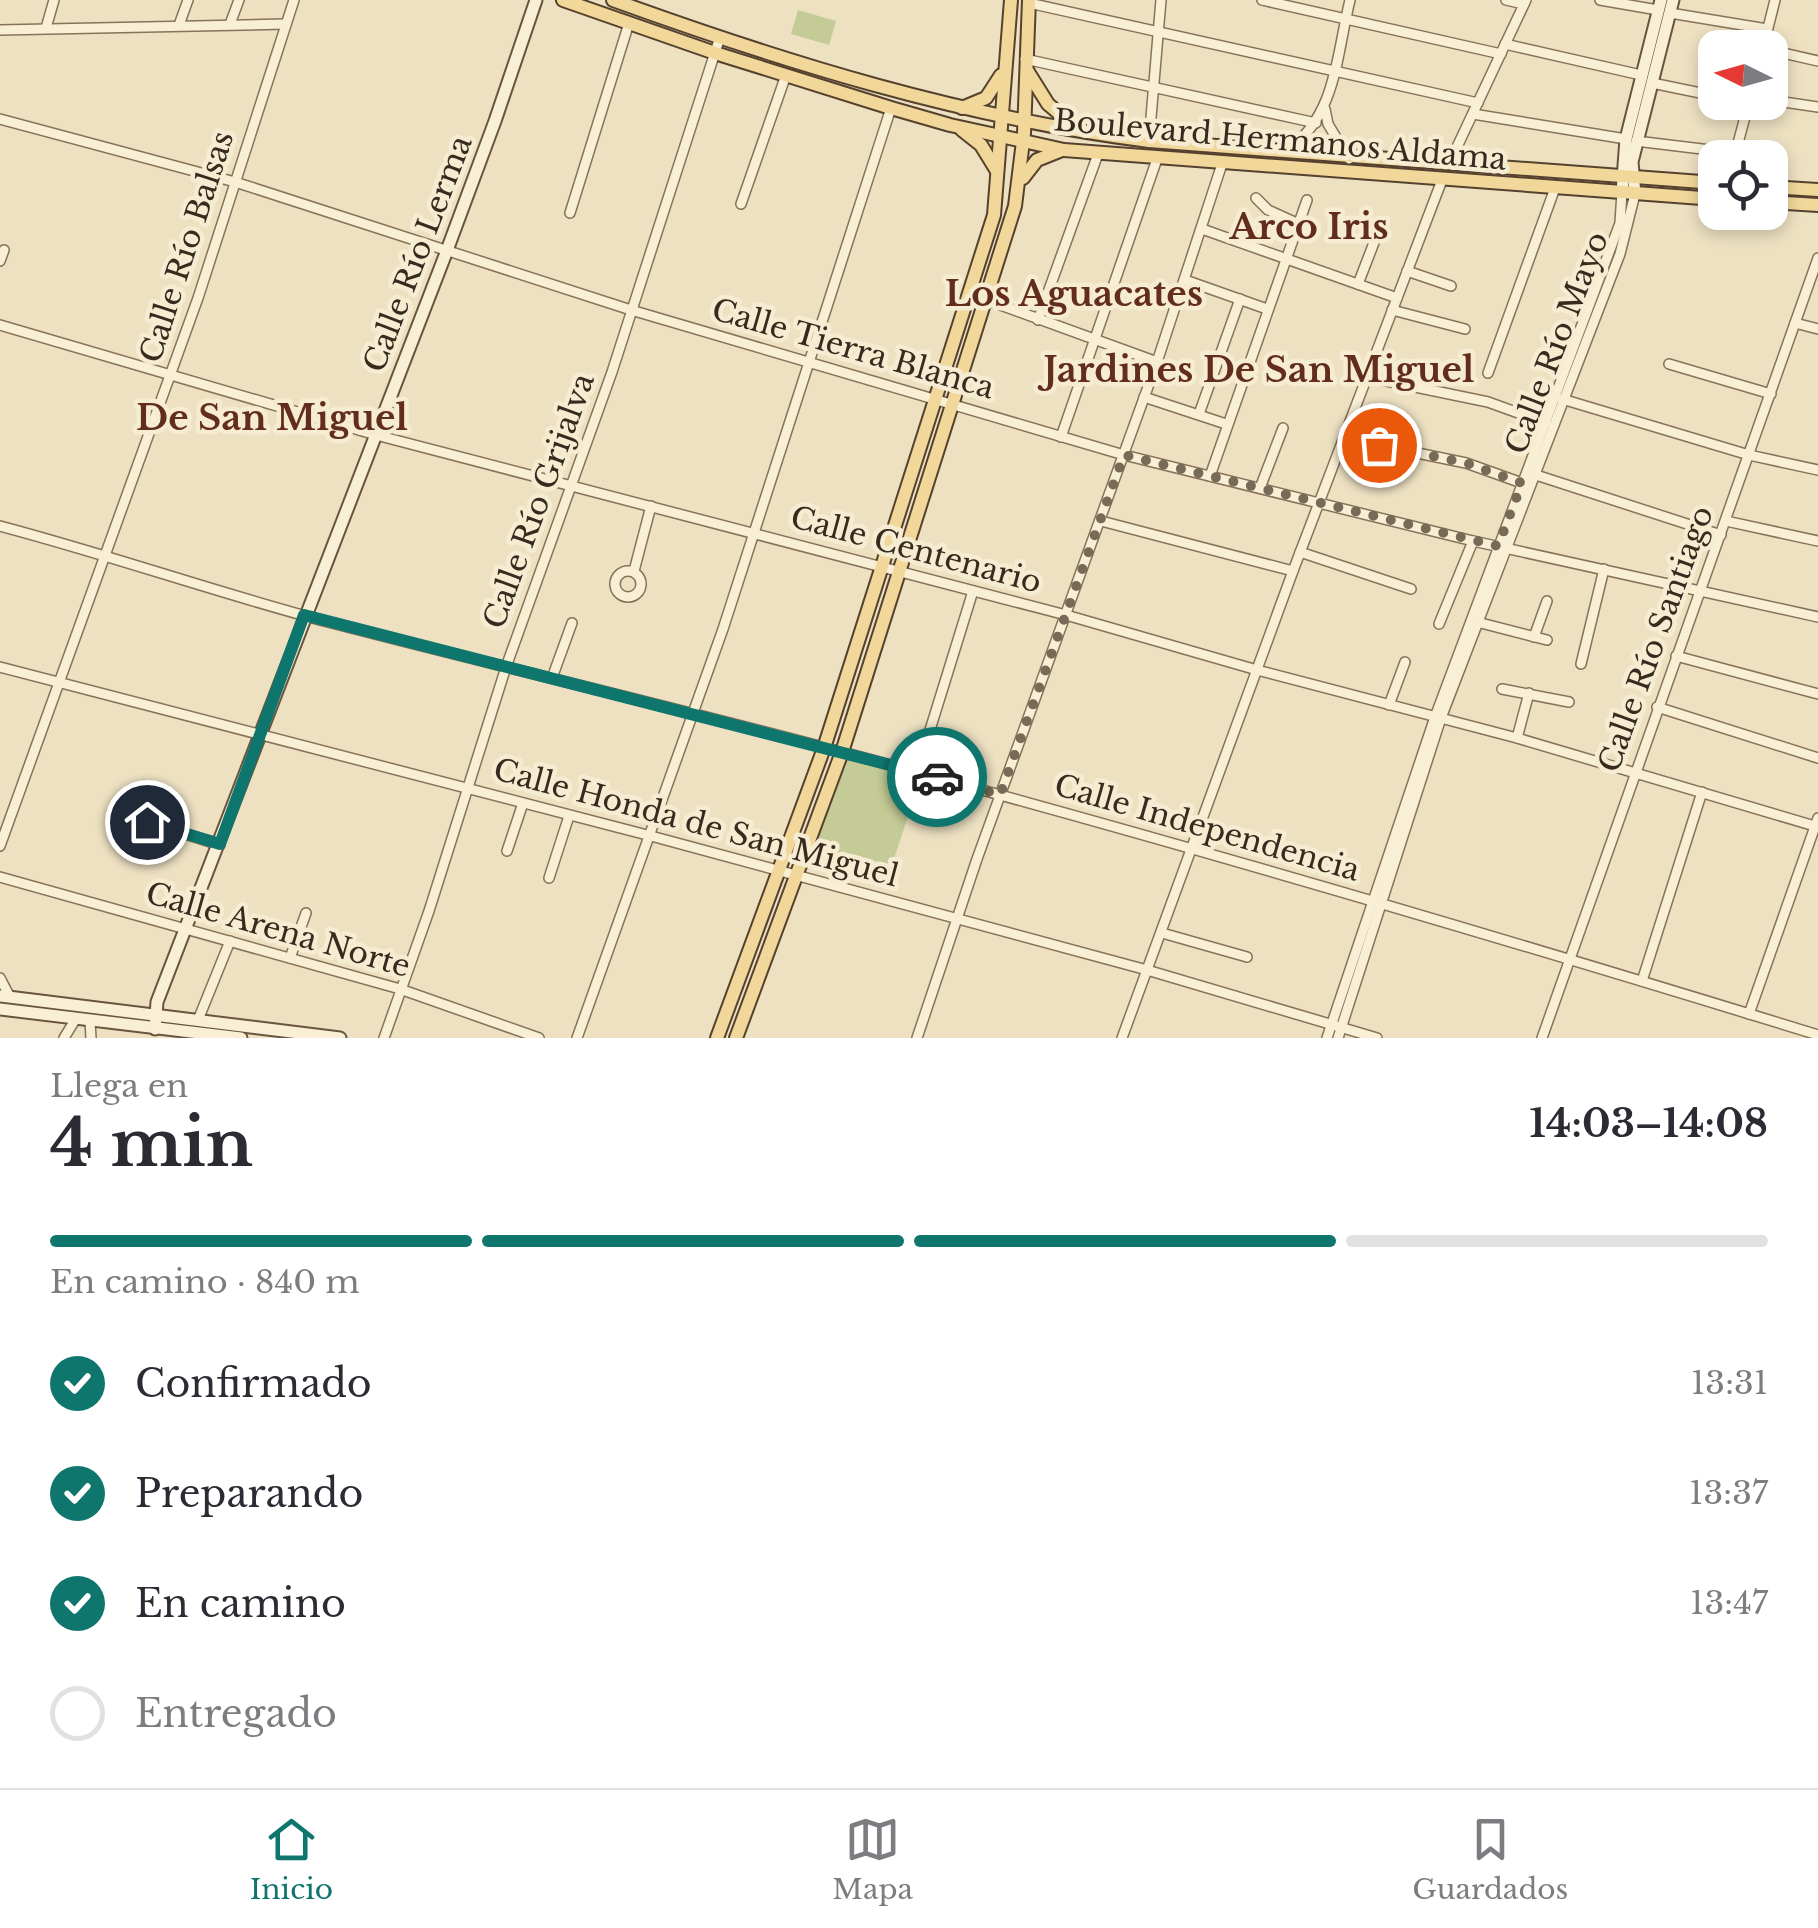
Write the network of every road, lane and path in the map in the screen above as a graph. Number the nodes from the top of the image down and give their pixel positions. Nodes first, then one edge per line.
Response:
1 (54, 0) edge
2 (188, 0) edge
3 (239, 0) edge
4 (294, 0) edge
5 (536, 0) edge
6 (563, 0) edge
7 (613, 0) edge
8 (1011, 0) edge
9 (1161, 0) edge
10 (1262, 0) edge
11 (1350, 0) edge
12 (1506, 0) edge
13 (1600, 0) edge
14 (1673, 0) edge
15 (1775, 0) edge
16 (1029, 1) edge
17 (1525, 2) edge
18 (1663, 8) edge
19 (1345, 18) junction
20 (629, 23) junction
21 (230, 24) junction
22 (286, 24) junction
23 (179, 25) junction
24 (46, 28) junction
25 (1767, 29) joint
26 (0, 30) edge
27 (1157, 33) junction
28 (720, 37) junction
29 (1503, 49) junction
30 (714, 53) junction
31 (1788, 54) edge
32 (1006, 58) junction
33 (1818, 61) edge
34 (1025, 63) junction
35 (1334, 72) junction
36 (786, 75) junction
37 (1646, 79) junction
38 (1151, 86) junction
39 (1698, 92) edge
40 (1478, 103) junction
41 (1788, 103) edge
42 (1818, 107) edge
43 (891, 108) junction
44 (956, 108) junction
45 (1325, 109) junction
46 (1473, 114) junction
47 (1002, 117) junction
48 (0, 120) edge
49 (1025, 122) junction
50 (1316, 123) junction
51 (950, 125) junction
52 (1087, 133) junction
53 (1001, 137) junction
54 (1631, 140) junction
55 (1149, 141) junction
56 (1024, 142) junction
57 (1064, 150) junction
58 (1698, 150) edge
59 (1288, 151) junction
60 (1098, 154) junction
61 (1349, 156) junction
62 (1157, 158) junction
63 (1222, 164) junction
64 (1449, 164) junction
65 (1348, 173) junction
66 (999, 177) junction
67 (1627, 177) junction
68 (1442, 180) junction
69 (236, 182) junction
70 (1698, 182) edge
71 (1020, 184) junction
72 (1555, 188) junction
73 (1788, 188) edge
74 (1818, 190) edge
75 (1629, 193) junction
76 (1256, 198) dead end
77 (1698, 198) edge
78 (1307, 200) dead end
79 (1788, 203) edge
80 (741, 204) dead end
81 (1818, 205) edge
82 (570, 213) dead end
83 (1382, 222) dead end
84 (1299, 224) junction
85 (1202, 228) junction
86 (4, 250) dead end
87 (1615, 252) junction
88 (446, 253) junction
89 (1287, 258) junction
90 (1818, 258) edge
91 (0, 261) edge
92 (1407, 271) junction
93 (1185, 280) junction
94 (1358, 284) junction
95 (1450, 286) dead end
96 (1397, 298) junction
97 (984, 299) junction
98 (1240, 299) junction
99 (1267, 309) junction
100 (631, 310) junction
101 (1392, 310) junction
102 (1038, 320) junction
103 (1796, 323) junction
104 (0, 325) edge
105 (1465, 329) dead end
106 (1818, 330) edge
107 (1094, 339) junction
108 (807, 361) junction
109 (1157, 362) junction
110 (1670, 364) dead end
111 (1488, 373) dead end
112 (171, 376) junction
113 (1367, 377) junction
114 (1771, 394) junction
115 (935, 398) junction
116 (1144, 398) junction
117 (1562, 399) junction
118 (950, 403) junction
119 (1199, 414) junction
120 (1546, 423) junction
121 (1226, 424) junction
122 (1282, 428) dead end
123 (376, 434) junction
124 (1061, 437) junction
125 (1344, 438) junction
126 (1124, 455) junction
127 (1749, 456) junction
128 (1818, 470) edge
129 (1533, 474) junction
130 (1210, 476) junction
131 (1522, 483) junction
132 (572, 486) junction
133 (1260, 488) junction
134 (1319, 504) junction
135 (651, 506) junction
136 (1101, 520) junction
137 (1726, 521) junction
138 (0, 526) edge
139 (753, 533) junction
140 (1721, 535) junction
141 (1818, 540) edge
142 (1473, 541) junction
143 (1501, 547) junction
144 (1300, 552) junction
145 (104, 553) junction
146 (882, 566) junction
147 (1604, 570) junction
148 (634, 571) dead end
149 (898, 571) junction
150 (1292, 571) junction
151 (1411, 589) dead end
152 (1702, 589) junction
153 (973, 591) junction
154 (1546, 601) dead end
155 (304, 615) junction
156 (1066, 615) junction
157 (1818, 616) edge
158 (572, 622) dead end
159 (1477, 622) junction
160 (1438, 624) dead end
161 (1534, 636) junction
162 (1548, 640) dead end
163 (1676, 656) junction
164 (1406, 662) dead end
165 (1580, 664) dead end
166 (506, 666) junction
167 (0, 667) edge
168 (1257, 670) junction
169 (552, 678) junction
170 (58, 682) junction
171 (1502, 689) dead end
172 (1529, 693) junction
173 (1818, 694) edge
174 (1569, 702) dead end
175 (1389, 705) junction
176 (1657, 708) junction
177 (694, 713) junction
178 (1438, 718) junction
179 (263, 733) junction
180 (1517, 738) junction
181 (824, 748) junction
182 (842, 752) junction
183 (1818, 758) edge
184 (917, 772) junction
185 (1635, 772) junction
186 (468, 788) junction
187 (1702, 792) junction
188 (1000, 795) junction
189 (523, 803) junction
190 (568, 816) junction
191 (147, 822) dead end
192 (1817, 824) edge
193 (651, 836) junction
194 (220, 844) junction
195 (0, 846) edge
196 (1192, 850) junction
197 (507, 851) dead end
198 (779, 870) junction
199 (796, 876) junction
200 (0, 877) edge
201 (549, 878) dead end
202 (1377, 902) junction
203 (306, 912) dead end
204 (958, 919) junction
205 (186, 929) junction
206 (1162, 933) junction
207 (230, 942) junction
208 (1247, 956) dead end
209 (290, 958) junction
210 (1568, 958) junction
211 (1147, 970) junction
212 (0, 978) edge
213 (1642, 981) junction
214 (400, 988) junction
215 (5, 997) edge
216 (0, 1010) edge
217 (1749, 1014) junction
218 (76, 1020) junction
219 (198, 1020) junction
220 (90, 1021) junction
221 (157, 1027) edge
222 (1337, 1030) edge
223 (1818, 1036) edge
224 (64, 1038) edge
225 (92, 1038) edge
226 (240, 1038) edge
227 (340, 1038) edge
228 (384, 1038) edge
229 (539, 1038) edge
230 (577, 1038) edge
231 (717, 1038) edge
232 (736, 1038) edge
233 (916, 1038) edge
234 (1122, 1038) edge
235 (1326, 1038) edge
236 (1377, 1038) edge
237 (1542, 1038) edge

1 - 24 street
2 - 23 street
3 - 21 street
4 - 22 street, Calle Río Balsas
5 - 88 street, Calle Río Lerma
6 - 20 main road, Boulevard Hermanos Aldama
7 - 28 main road, Boulevard Hermanos Aldama
8 - 32 main road
9 - 27 street
10 - 19 street
11 - 19 street
12 - 17 street
13 - 18 street
14 - 18 street, Calle Río Mayo
15 - 25 street
16 - 27 street
16 - 34 main road
17 - 29 street
18 - 25 street
18 - 37 street, Calle Río Mayo
19 - 29 street
19 - 35 street
20 - 30 main road, Boulevard Hermanos Aldama
20 - 82 street
21 - 22 street
21 - 23 street
22 - 69 street, Calle Río Balsas
23 - 24 street
24 - 26 street
27 - 35 street
27 - 38 street
28 - 30 street, Calle Río Grijalva
28 - 44 main road, Boulevard Hermanos Aldama
29 - 37 street
29 - 40 street
30 - 36 main road, Boulevard Hermanos Aldama
30 - 100 street, Calle Río Grijalva
31 - 33 street
32 - 44 main road
32 - 47 main road
34 - 38 street
34 - 49 main road
34 - 52 main road
35 - 40 street
35 - 45 street
36 - 43 main road, Boulevard Hermanos Aldama
36 - 80 street
37 - 39 street
37 - 54 street, Calle Río Mayo
38 - 50 street
38 - 55 street
40 - 46 street
41 - 42 street
43 - 51 main road, Boulevard Hermanos Aldama
43 - 108 street
44 - 47 main road, Boulevard Hermanos Aldama
45 - 50 street
45 - 61 street
46 - 54 street
46 - 64 street
47 - 49 main road, Boulevard Hermanos Aldama
47 - 53 main road
48 - 69 street, Calle Tierra Blanca
49 - 52 main road, Boulevard Hermanos Aldama
49 - 56 main road
50 - 59 street
51 - 53 main road, Boulevard Hermanos Aldama
51 - 66 main road
52 - 55 main road, Boulevard Hermanos Aldama
53 - 56 main road, Boulevard Hermanos Aldama
53 - 66 main road
54 - 58 street
54 - 67 street, Calle Río Mayo
55 - 59 main road, Boulevard Hermanos Aldama
56 - 57 main road, Boulevard Hermanos Aldama
56 - 71 main road
57 - 60 main road, Boulevard Hermanos Aldama
57 - 71 main road
59 - 61 main road, Boulevard Hermanos Aldama
60 - 62 main road, Boulevard Hermanos Aldama
60 - 102 street
61 - 64 main road, Boulevard Hermanos Aldama
61 - 65 street
62 - 63 main road, Boulevard Hermanos Aldama
62 - 107 street
63 - 65 main road, Boulevard Hermanos Aldama
63 - 85 street
64 - 67 main road, Boulevard Hermanos Aldama
65 - 68 main road, Boulevard Hermanos Aldama
66 - 115 main road
67 - 70 main road, Boulevard Hermanos Aldama
67 - 75 street, Calle Río Mayo
68 - 72 main road, Boulevard Hermanos Aldama
68 - 92 street
69 - 88 street, Calle Tierra Blanca
69 - 112 street, Calle Río Balsas
71 - 97 main road
72 - 75 main road, Boulevard Hermanos Aldama
72 - 111 street
73 - 74 main road
75 - 77 main road, Boulevard Hermanos Aldama
75 - 87 street, Calle Río Mayo
76 - 84 street
78 - 84 street
79 - 81 main road
83 - 94 street
84 - 89 street
85 - 89 street
85 - 93 street
86 - 91 street
87 - 117 street, Calle Río Mayo
87 - 120 street, Calle Río Mayo
88 - 100 street, Calle Tierra Blanca
88 - 123 street, Calle Río Lerma
89 - 94 street
89 - 99 street
90 - 103 street, Calle Río Santiago
92 - 95 street
92 - 96 street
93 - 98 street
93 - 109 street
94 - 96 street
96 - 101 street
97 - 102 street
97 - 118 main road
98 - 99 street
98 - 119 street
99 - 121 street
100 - 108 street, Calle Tierra Blanca
100 - 132 street, Calle Río Grijalva
101 - 105 street
101 - 113 street
102 - 107 street
103 - 106 street
103 - 114 street, Calle Río Santiago
104 - 112 street, Calle Centenario
107 - 109 street
107 - 124 street
108 - 115 street, Calle Tierra Blanca
108 - 139 street
109 - 116 street
110 - 114 street
112 - 123 street, Calle Centenario
112 - 145 street, Calle Río Balsas
113 - 120 street
113 - 125 street
114 - 127 street, Calle Río Santiago
115 - 118 street, Calle Tierra Blanca
115 - 146 main road
116 - 119 street
116 - 126 street
117 - 127 street
117 - 129 street, Calle Río Mayo
118 - 124 street, Calle Tierra Blanca
118 - 149 main road
119 - 121 street
120 - 131 street, Calle Río Mayo
121 - 130 street
122 - 133 street
123 - 132 street, Calle Centenario
123 - 155 street, Calle Río Lerma
124 - 126 street, Calle Tierra Blanca
125 - 131 street
125 - 134 street
126 - 130 street, Calle Tierra Blanca
126 - 136 street
127 - 128 street
127 - 137 street, Calle Río Santiago
129 - 140 street
129 - 143 street, Calle Río Mayo
130 - 133 street, Calle Tierra Blanca
131 - 143 street, Calle Río Mayo
132 - 135 street, Calle Centenario
132 - 166 street, Calle Río Grijalva
133 - 134 street, Calle Tierra Blanca
134 - 142 street, Calle Tierra Blanca
134 - 144 street
135 - 139 street, Calle Centenario
135 - 148 street
136 - 150 street
136 - 156 street
137 - 140 street, Calle Río Santiago
137 - 141 street
138 - 145 street, Calle Independencia
139 - 146 street, Calle Centenario
139 - 177 street
140 - 152 street, Calle Río Santiago
142 - 143 street, Calle Tierra Blanca
142 - 160 street
143 - 147 street, Calle Tierra Blanca
143 - 159 street, Calle Río Mayo
143 - 178 street, Calle Río Mayo
144 - 150 street
144 - 151 street
145 - 155 street, Calle Independencia
145 - 170 street, Calle Río Balsas
146 - 149 street, Calle Centenario
146 - 181 main road
147 - 152 street, Calle Tierra Blanca
147 - 165 street
149 - 153 street, Calle Centenario
149 - 182 main road
150 - 168 street
152 - 157 street, Calle Tierra Blanca
152 - 163 street, Calle Río Santiago
153 - 156 street, Calle Centenario
153 - 184 street
154 - 161 street
155 - 166 street, Calle Independencia
155 - 179 street, Calle Río Lerma
156 - 168 street, Calle Centenario
156 - 188 street
158 - 169 street
159 - 161 street
159 - 178 street, Calle Río Mayo
161 - 162 street
163 - 173 street
163 - 176 street, Calle Río Santiago
164 - 175 street
166 - 169 street, Calle Independencia
166 - 186 street, Calle Río Grijalva
167 - 170 street, Calle Honda de San Miguel
168 - 175 street, Calle Centenario
168 - 196 street
169 - 177 street, Calle Independencia
170 - 179 street, Calle Honda de San Miguel
170 - 195 street, Calle Río Balsas
171 - 172 street
172 - 174 street
172 - 180 street
175 - 178 street, Calle Centenario
176 - 183 street
176 - 185 street, Calle Río Santiago
177 - 181 street, Calle Independencia
177 - 193 street
178 - 180 street, Calle Centenario
178 - 202 street, Calle Río Mayo
179 - 186 street, Calle Honda de San Miguel
179 - 194 street, Calle Río Lerma
180 - 185 street, Calle Centenario
181 - 182 street, Calle Independencia
181 - 198 main road
182 - 184 street, Calle Independencia
182 - 199 main road
184 - 188 street, Calle Independencia
185 - 187 street, Calle Centenario
185 - 210 street, Calle Río Santiago
186 - 189 street, Calle Honda de San Miguel
186 - 214 street, Calle Río Grijalva
187 - 192 street, Calle Centenario
187 - 213 street
188 - 196 street, Calle Independencia
188 - 204 street
189 - 190 street, Calle Honda de San Miguel
189 - 197 street
190 - 193 street, Calle Honda de San Miguel
190 - 201 street
191 - 194 street
192 - 217 street
193 - 198 street, Calle Honda de San Miguel
193 - 230 street
194 - 205 street, Calle Río Lerma
196 - 202 street, Calle Independencia
196 - 206 street
198 - 199 street, Calle Honda de San Miguel
198 - 231 main road
199 - 204 street, Calle Honda de San Miguel
199 - 232 main road
200 - 205 street, Calle Arena Norte
202 - 210 street, Calle Independencia
202 - 222 street, Calle Río Mayo
203 - 209 street
204 - 211 street, Calle Honda de San Miguel
204 - 233 street
205 - 207 street, Calle Arena Norte
205 - 221 street, Calle Río Lerma
206 - 208 street
206 - 211 street
207 - 209 street, Calle Arena Norte
207 - 219 street
209 - 214 street, Calle Arena Norte
210 - 213 street, Calle Independencia
210 - 237 street, Calle Río Santiago
211 - 222 street, Calle Honda de San Miguel
211 - 234 street
212 - 215 street
213 - 217 street, Calle Independencia
214 - 228 street, Calle Río Grijalva
214 - 229 street, Calle Arena Norte
215 - 221 street
216 - 218 street
217 - 223 street, Calle Independencia
218 - 220 street
218 - 224 street
219 - 221 street
219 - 227 street
220 - 221 street
220 - 225 street
221 - 226 street
222 - 235 street, Calle Río Mayo
222 - 236 street, Calle Honda de San Miguel

